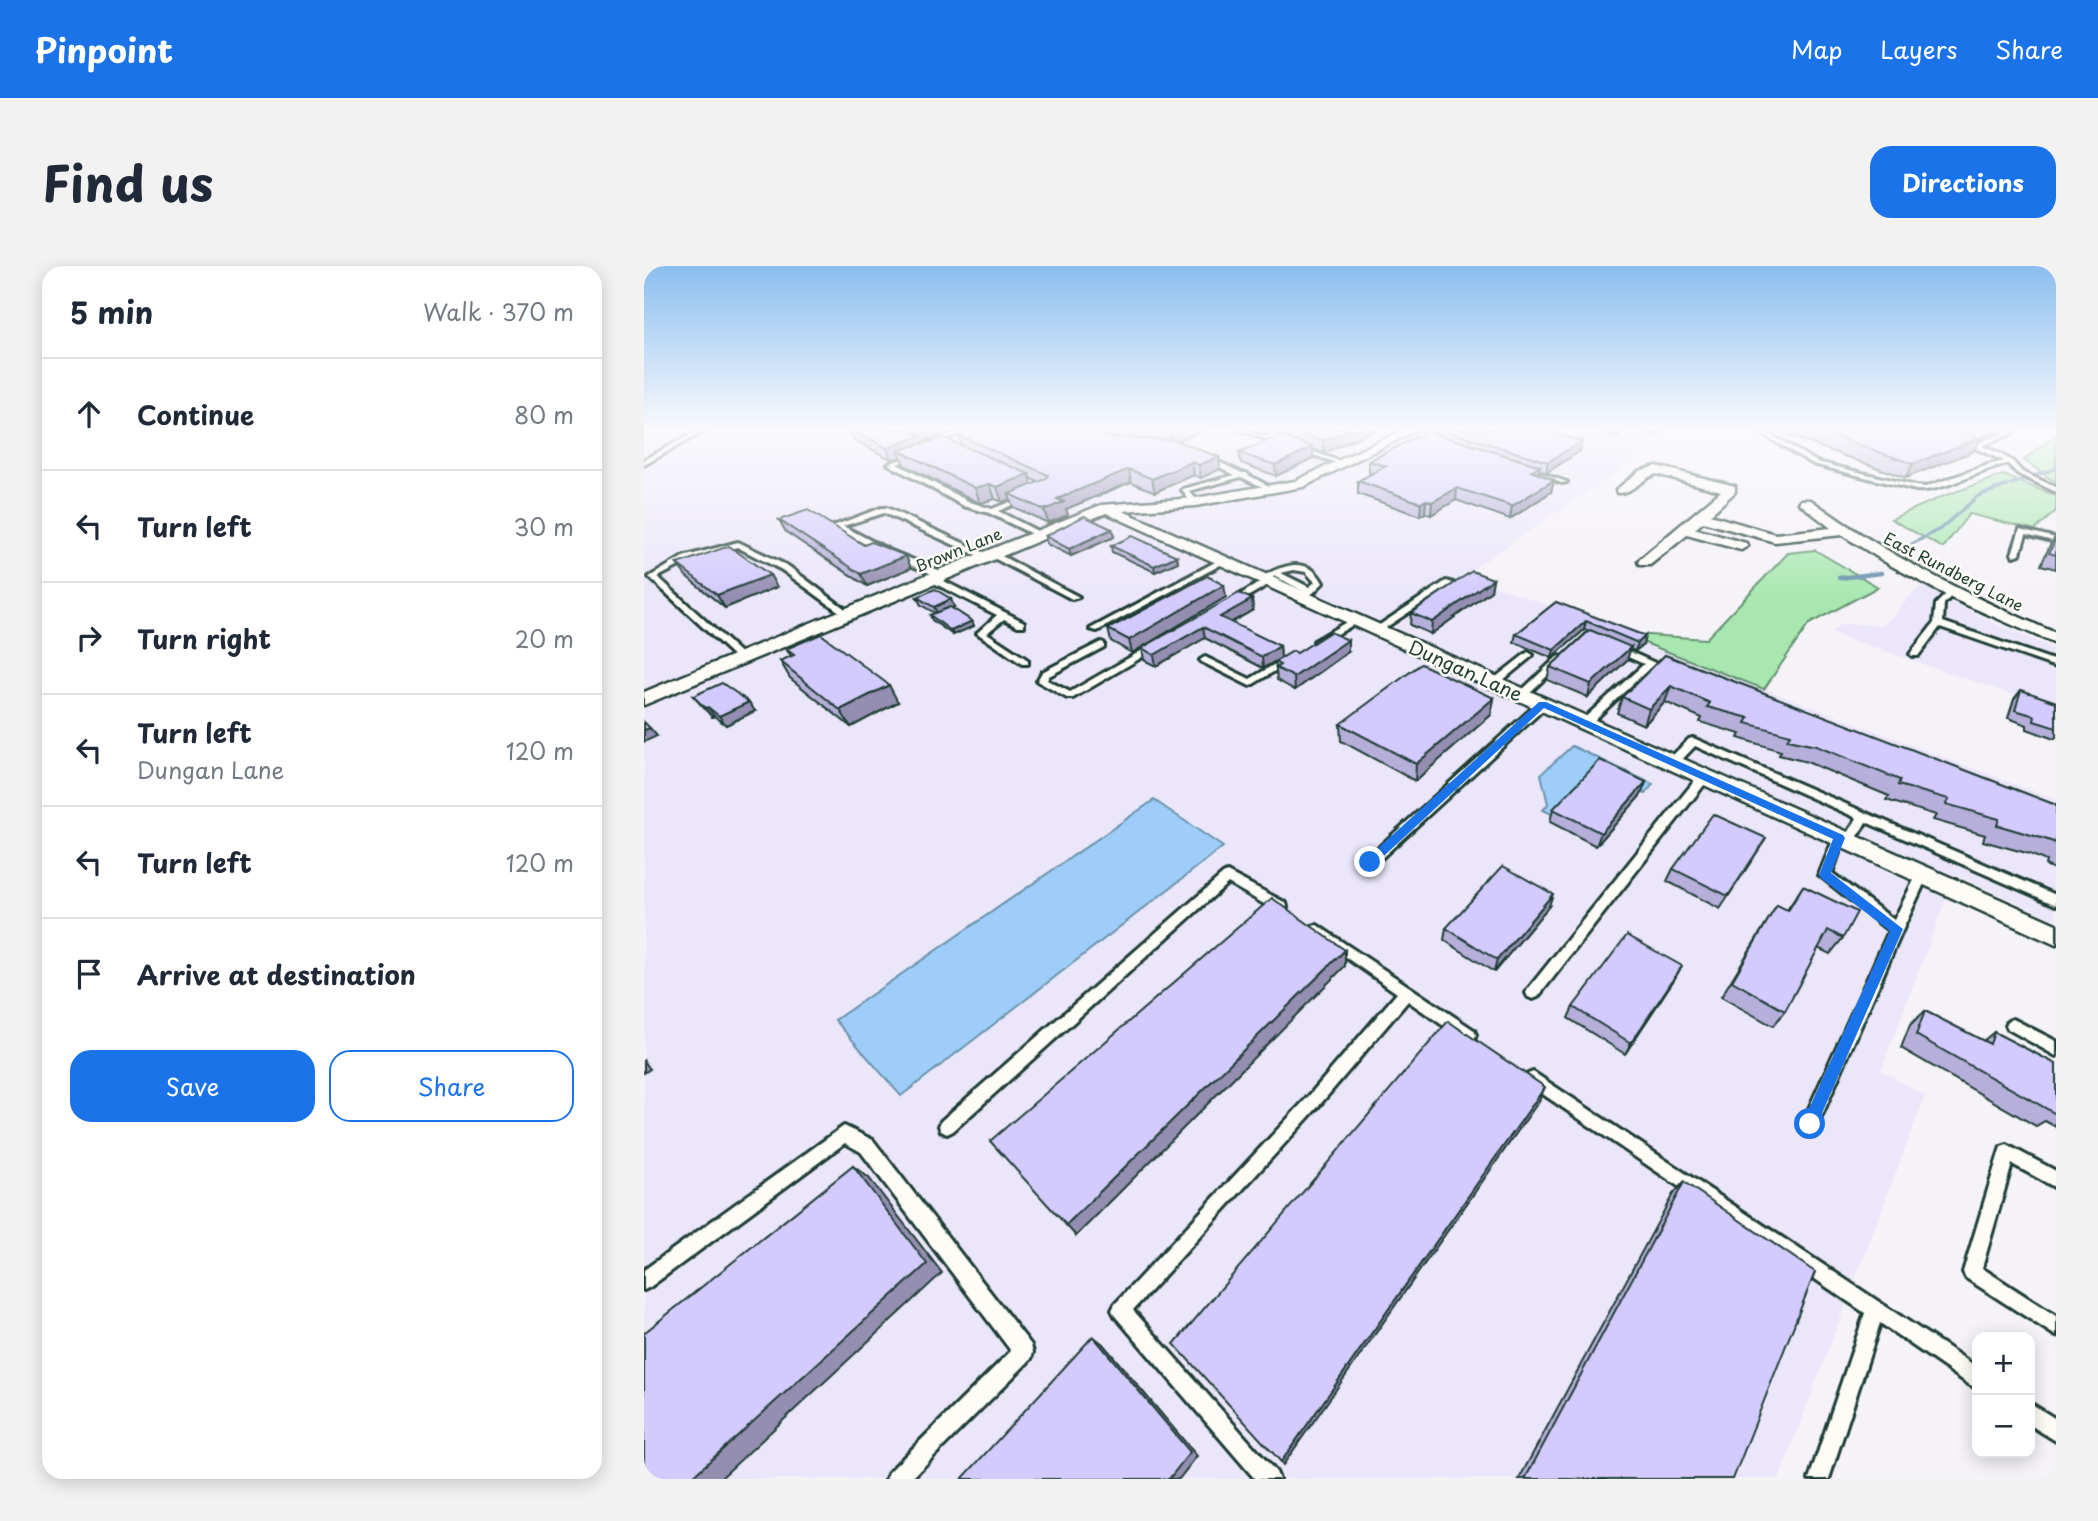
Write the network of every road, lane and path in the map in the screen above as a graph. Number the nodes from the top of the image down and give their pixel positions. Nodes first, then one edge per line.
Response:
1 (932, 486) edge
2 (1201, 486) edge
3 (1265, 486) edge
4 (1291, 486) edge
5 (1628, 486) edge
6 (1717, 486) edge
7 (1906, 486) edge
8 (1935, 486) edge
9 (1273, 490) junction
10 (1622, 490) dead end
11 (1035, 493) edge
12 (1195, 502) junction
13 (1806, 503) dead end
14 (1106, 508) junction
15 (992, 511) junction
16 (1701, 517) junction
17 (1685, 530) junction
18 (1842, 531) junction
19 (1039, 534) junction
20 (2056, 540) edge
21 (1741, 546) dead end
22 (2016, 554) dead end
23 (988, 555) junction
24 (1224, 561) junction
25 (1645, 562) dead end
26 (936, 576) junction
27 (1268, 578) junction
28 (1448, 583) dead end
29 (1951, 592) junction
30 (1075, 597) dead end
31 (1222, 608) edge
32 (848, 614) junction
33 (1003, 615) junction
34 (1355, 620) junction
35 (1938, 623) junction
36 (1021, 624) dead end
37 (1094, 629) dead end
38 (1376, 629) junction
39 (2056, 639) edge
40 (1163, 642) edge
41 (1606, 644) edge
42 (1101, 645) dead end
43 (1313, 645) edge
44 (1302, 651) edge
45 (1567, 652) edge
46 (1528, 654) dead end
47 (1915, 654) dead end
48 (741, 658) junction
49 (1205, 660) dead end
50 (1025, 662) dead end
51 (2056, 664) edge
52 (1494, 683) junction
53 (1522, 695) junction
54 (644, 699) edge
55 (1543, 704) junction
56 (1585, 723) junction
57 (1672, 763) junction
58 (1704, 777) junction
59 (1864, 816) junction
60 (1844, 840) junction
61 (1370, 862) dead end
62 (1922, 875) junction
63 (2056, 900) edge
64 (1896, 929) junction
65 (2056, 935) edge
66 (1407, 992) junction
67 (1533, 993) dead end
68 (2013, 1025) dead end
69 (1484, 1045) edge
70 (2056, 1049) edge
71 (1517, 1068) edge
72 (1810, 1124) dead end
73 (947, 1126) dead end
74 (2056, 1180) edge
75 (644, 1282) edge
76 (1875, 1310) junction
77 (2056, 1327) edge
78 (1972, 1375) edge
79 (2035, 1416) edge
80 (2056, 1431) edge
81 (896, 1479) edge
82 (1269, 1479) edge
83 (1819, 1479) edge

1 - 15 lane
2 - 12 lane
3 - 9 lane
4 - 9 street, Brown Lane
5 - 10 street
6 - 16 street
7 - 8 lane
9 - 12 street, Brown Lane
11 - 15 lane
12 - 14 street, Brown Lane
13 - 18 street, East Rundberg Lane
14 - 19 street, Brown Lane
14 - 24 street, Dungan Lane
15 - 19 lane
16 - 17 street
16 - 18 street
17 - 21 street
17 - 25 street
18 - 29 street, East Rundberg Lane
19 - 23 street, Brown Lane
20 - 22 lane
23 - 26 street, Brown Lane
23 - 26 lane
23 - 30 lane
24 - 27 street, Dungan Lane
24 - 37 lane
26 - 32 street, Brown Lane
26 - 33 lane
27 - 31 lane
27 - 34 street, Dungan Lane
28 - 38 lane
29 - 35 lane
29 - 39 street, East Rundberg Lane
32 - 48 street, Brown Lane
32 - 48 lane
33 - 36 lane
33 - 50 lane
34 - 38 street, Dungan Lane
34 - 43 lane
35 - 47 lane
35 - 51 lane
38 - 52 street, Dungan Lane
40 - 42 lane
41 - 56 lane
44 - 49 lane
45 - 53 lane
46 - 52 lane
48 - 54 street, Brown Lane
52 - 53 street, Dungan Lane
53 - 55 street, Dungan Lane
55 - 56 street, Dungan Lane
55 - 61 lane
56 - 57 street, Dungan Lane
57 - 58 street, Dungan Lane
57 - 59 lane
58 - 60 street, Dungan Lane
58 - 67 lane
59 - 60 lane
59 - 63 lane
60 - 62 street, Dungan Lane
60 - 64 lane
62 - 64 lane
62 - 65 street, Dungan Lane
64 - 72 lane
66 - 69 lane
66 - 73 lane
66 - 82 lane
68 - 70 lane
71 - 76 lane
74 - 77 lane
75 - 81 lane
76 - 78 lane
76 - 83 lane
79 - 80 lane

